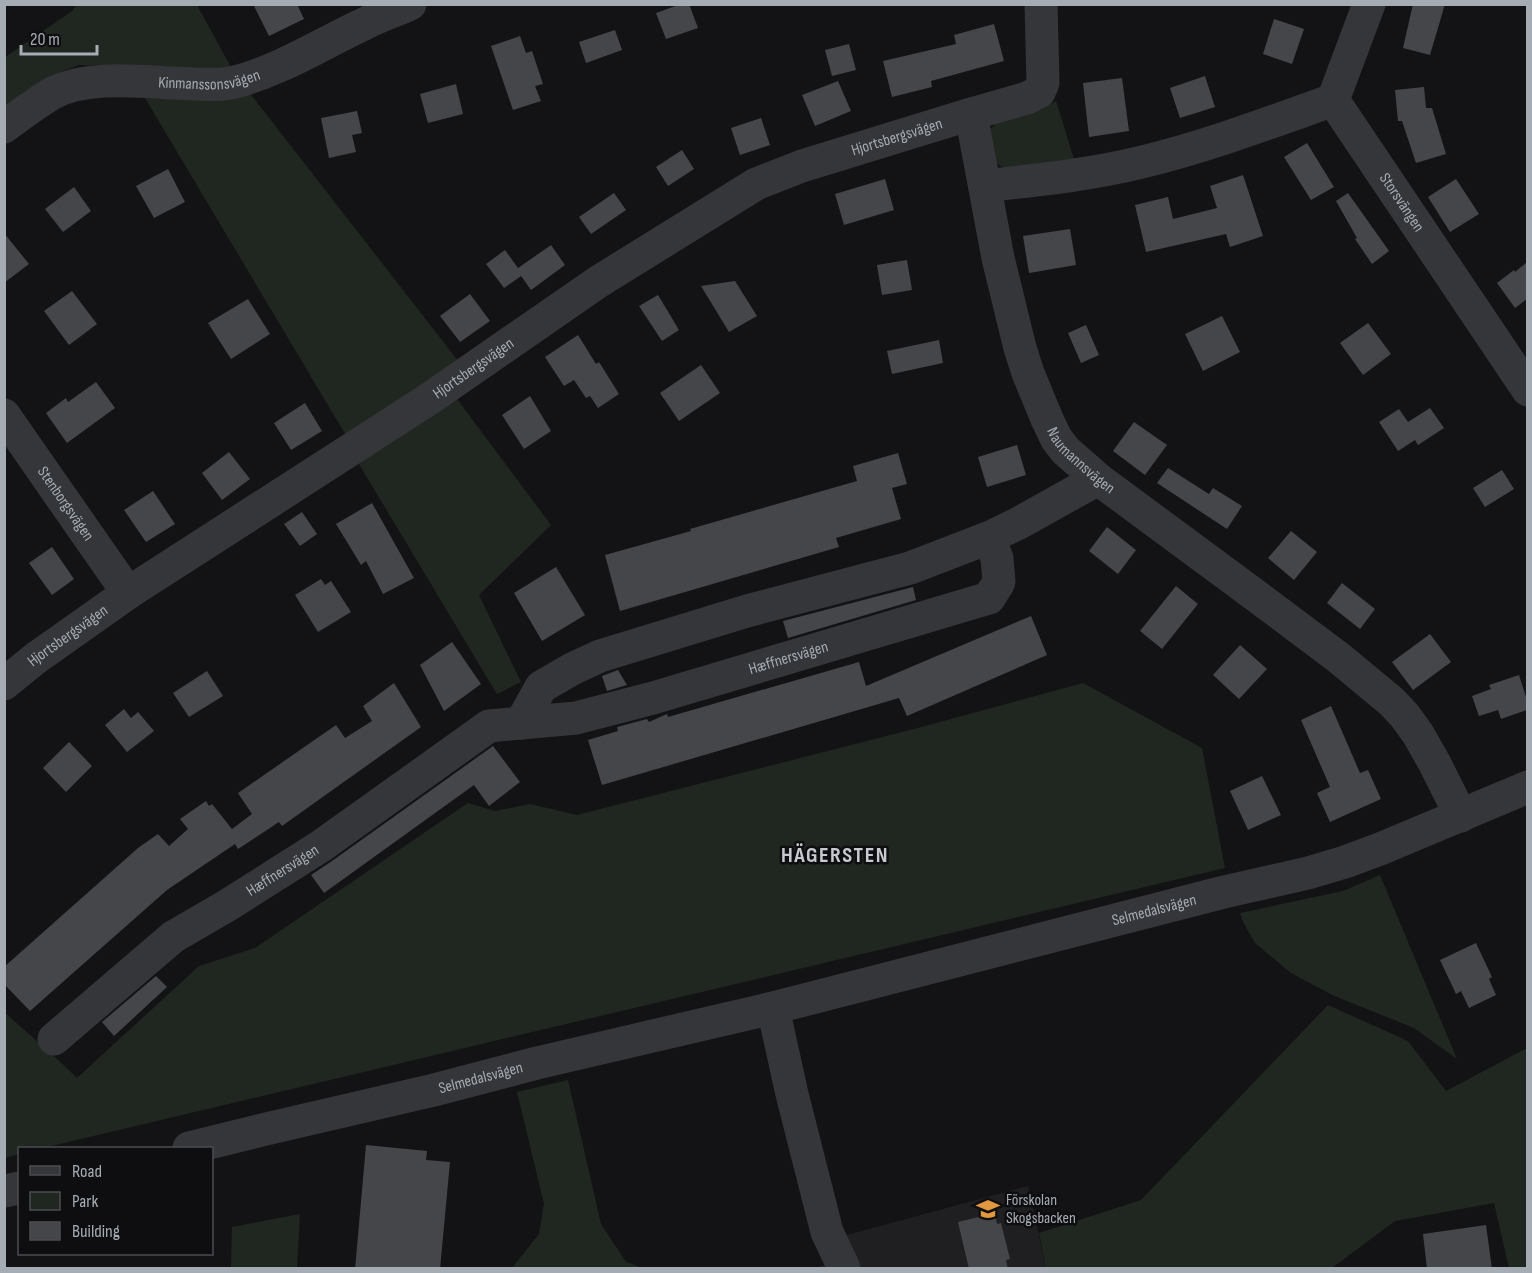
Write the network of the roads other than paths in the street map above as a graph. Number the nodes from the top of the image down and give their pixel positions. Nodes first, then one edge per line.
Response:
1 (410, 4) edge
2 (1041, 4) edge
3 (1369, 4) edge
4 (1333, 100) junction
5 (971, 114) junction
6 (4, 127) edge
7 (985, 186) junction
8 (1527, 390) edge
9 (4, 415) edge
10 (1098, 479) junction
11 (988, 538) junction
12 (128, 593) junction
13 (4, 684) edge
14 (521, 723) junction
15 (1527, 787) edge
16 (1461, 816) junction
17 (773, 1008) junction
18 (54, 1039) dead end
19 (197, 1147) edge
20 (844, 1269) edge

1 - 6 street, Kinmanssonsvägen
2 - 5 street
3 - 4 street
4 - 7 street
4 - 8 street, Storsvängen
5 - 7 street, Naumannsvägen
5 - 12 street, Hjortsbergsvägen
7 - 10 street, Naumannsvägen
9 - 12 street, Stenborgsvägen
10 - 11 street
10 - 16 street, Naumannsvägen
11 - 14 street
11 - 14 street, Hæffnersvägen
12 - 13 street, Hjortsbergsvägen
14 - 18 street, Hæffnersvägen
15 - 16 street, Selmedalsvägen
16 - 17 street, Selmedalsvägen
17 - 19 street, Selmedalsvägen
17 - 20 street

